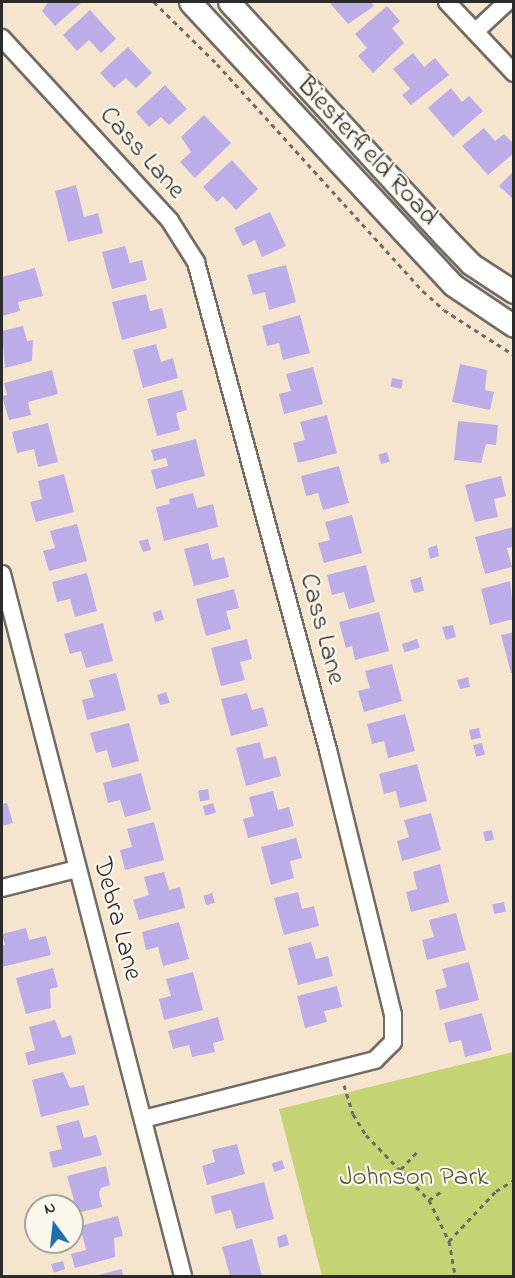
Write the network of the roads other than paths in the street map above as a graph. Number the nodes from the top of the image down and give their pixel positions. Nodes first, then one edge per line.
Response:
1 (190, 2) edge
2 (229, 2) edge
3 (447, 2) edge
4 (507, 2) edge
5 (476, 31) junction
6 (2, 38) edge
7 (513, 73) edge
8 (513, 292) edge
9 (513, 326) edge
10 (2, 574) edge
11 (77, 869) junction
12 (2, 888) edge
13 (143, 1119) junction
14 (183, 1276) edge

1 - 9 street, Biesterfield Road
2 - 8 street, Biesterfield Road
3 - 5 street
4 - 5 street
5 - 7 street
6 - 13 street, Cass Lane
10 - 11 street, Debra Lane
11 - 12 street
11 - 13 street, Debra Lane
13 - 14 street, Debra Lane

